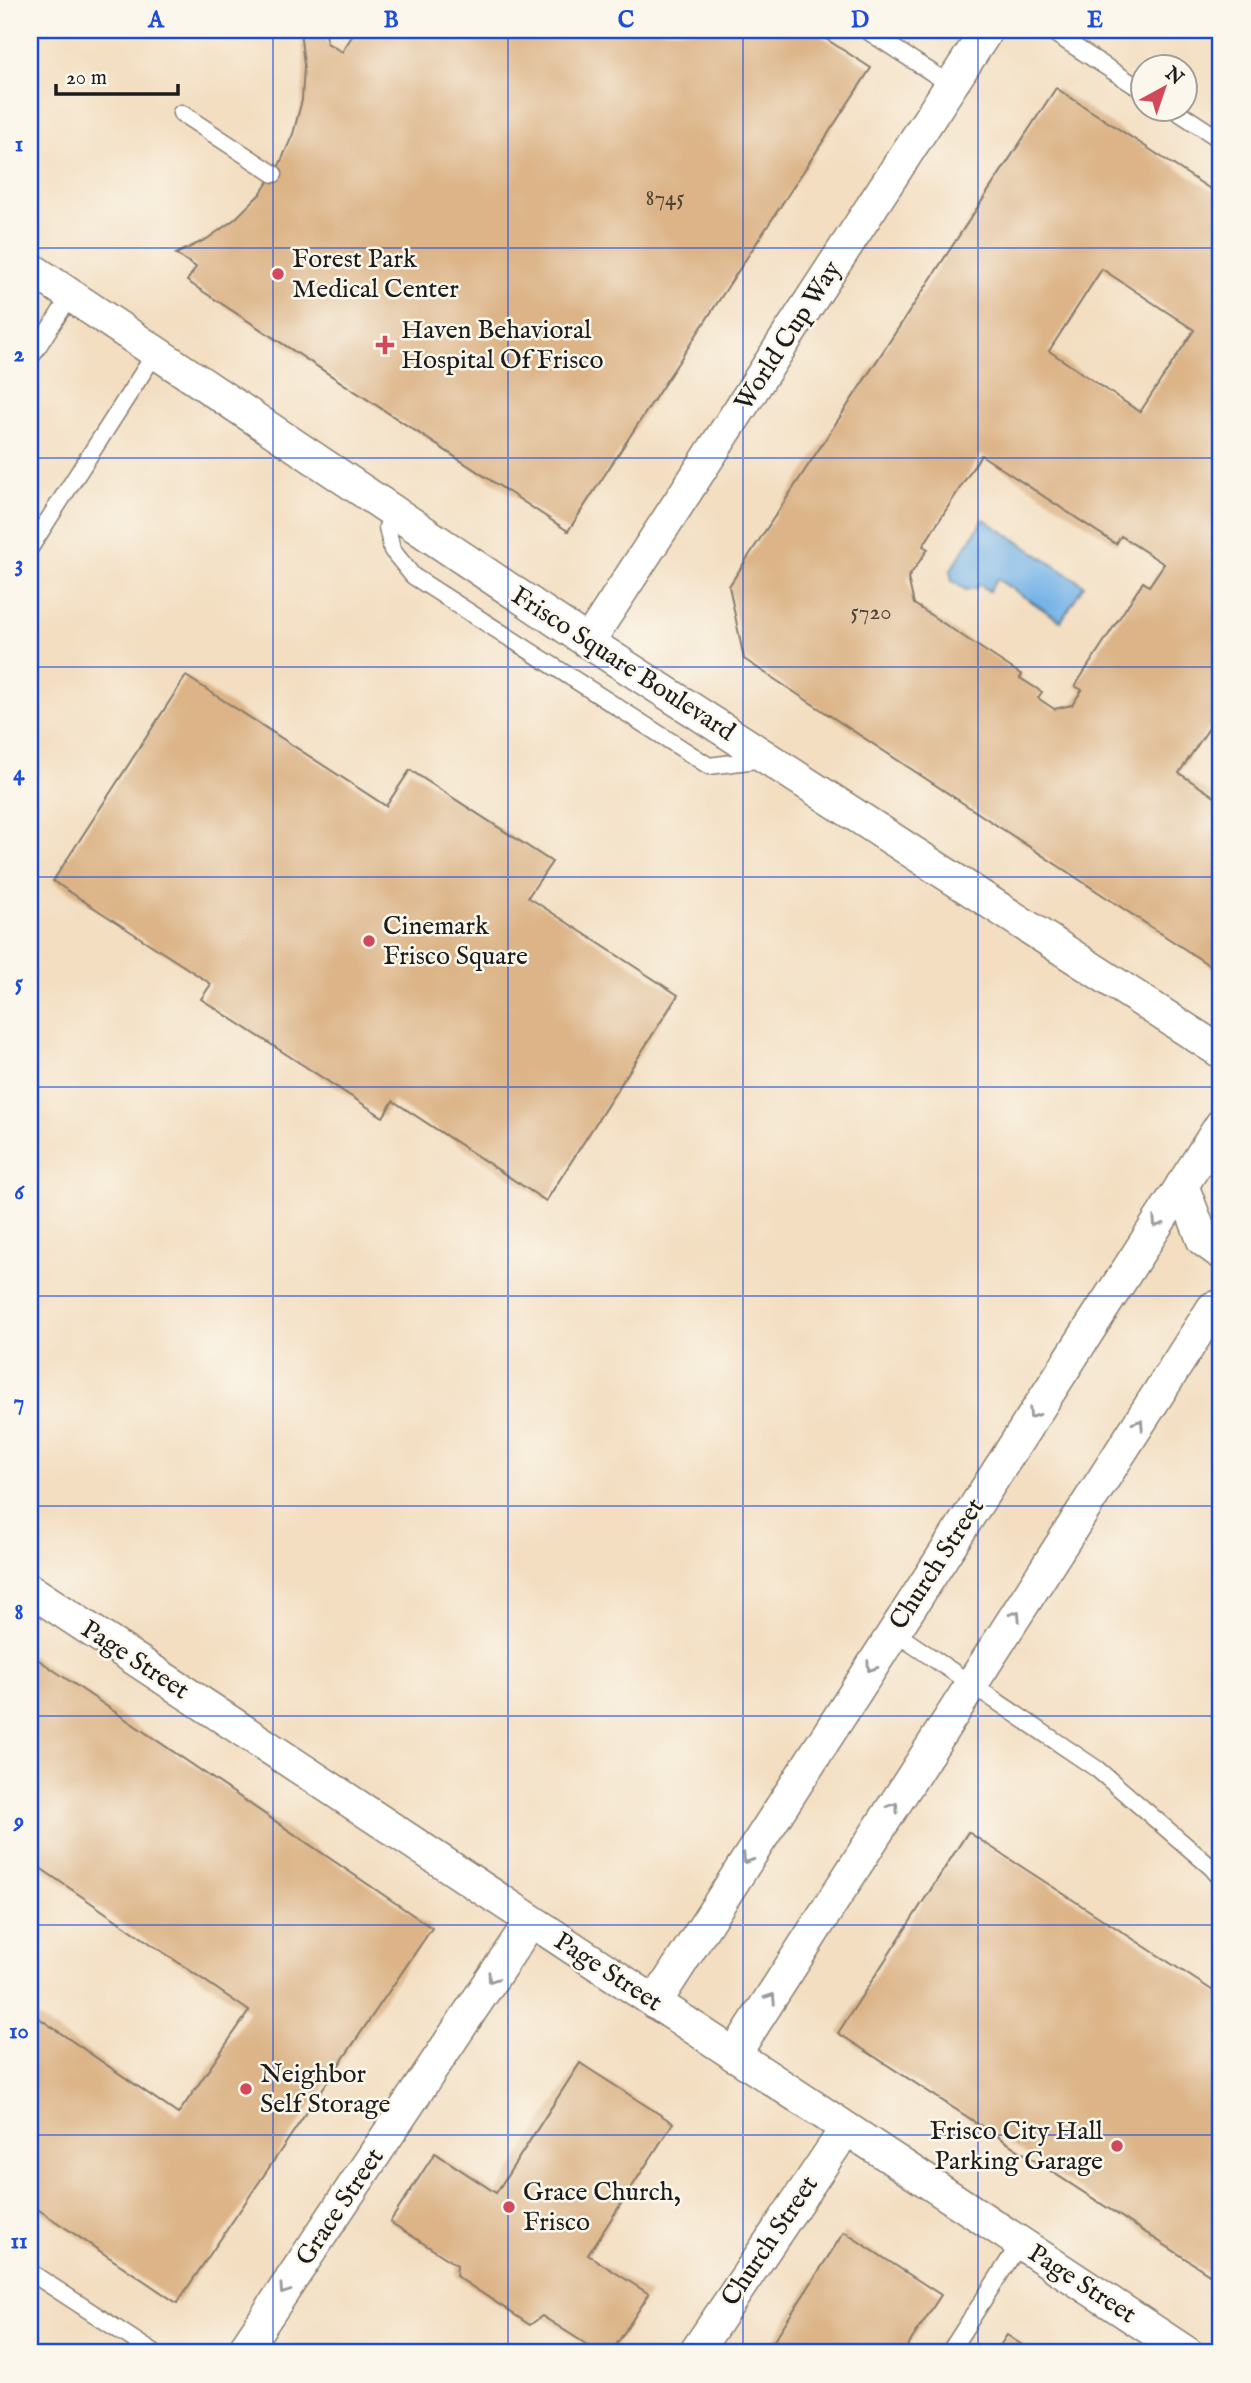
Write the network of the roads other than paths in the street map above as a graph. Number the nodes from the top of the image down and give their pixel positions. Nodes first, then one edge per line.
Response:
1 (866, 30) edge
2 (987, 30) edge
3 (1049, 30) edge
4 (1128, 80) edge
5 (951, 85) junction
6 (181, 113) dead end
7 (1193, 122) edge
8 (1221, 140) edge
9 (274, 174) dead end
10 (30, 268) edge
11 (71, 295) junction
12 (156, 352) junction
13 (30, 359) edge
14 (393, 511) junction
15 (30, 548) edge
16 (588, 642) junction
17 (767, 758) junction
18 (1221, 1052) edge
19 (1221, 1125) edge
20 (1182, 1185) junction
21 (1221, 1253) edge
22 (1221, 1306) edge
23 (30, 1590) edge
24 (894, 1632) junction
25 (972, 1684) junction
26 (1221, 1879) edge
27 (530, 1922) junction
28 (655, 2003) junction
29 (734, 2055) junction
30 (846, 2129) junction
31 (1020, 2243) junction
32 (30, 2272) edge
33 (154, 2353) edge
34 (242, 2353) edge
35 (695, 2353) edge
36 (949, 2353) edge
37 (1187, 2353) edge

1 - 5 lane
2 - 5 street, World Cup Way
3 - 4 lane
5 - 16 street, World Cup Way
6 - 9 lane
7 - 8 lane
10 - 11 street, Frisco Square Boulevard
11 - 12 street, Frisco Square Boulevard
11 - 13 lane
12 - 14 street, Frisco Square Boulevard
12 - 15 lane
14 - 16 street, Frisco Square Boulevard
14 - 17 lane
16 - 17 street, Frisco Square Boulevard
17 - 18 street, Frisco Square Boulevard
19 - 20 street, Church Street
20 - 21 street
20 -> 24 street, Church Street
25 -> 22 street
23 - 27 street, Page Street
24 - 25 lane
24 -> 28 street, Church Street
25 - 26 lane
29 -> 25 street
27 - 28 street, Page Street
27 -> 34 street, Grace Street
28 - 29 street, Page Street
29 - 30 street, Page Street
30 - 31 street, Page Street
30 - 35 street, Church Street
31 - 36 lane
31 - 37 street, Page Street
32 - 33 lane

